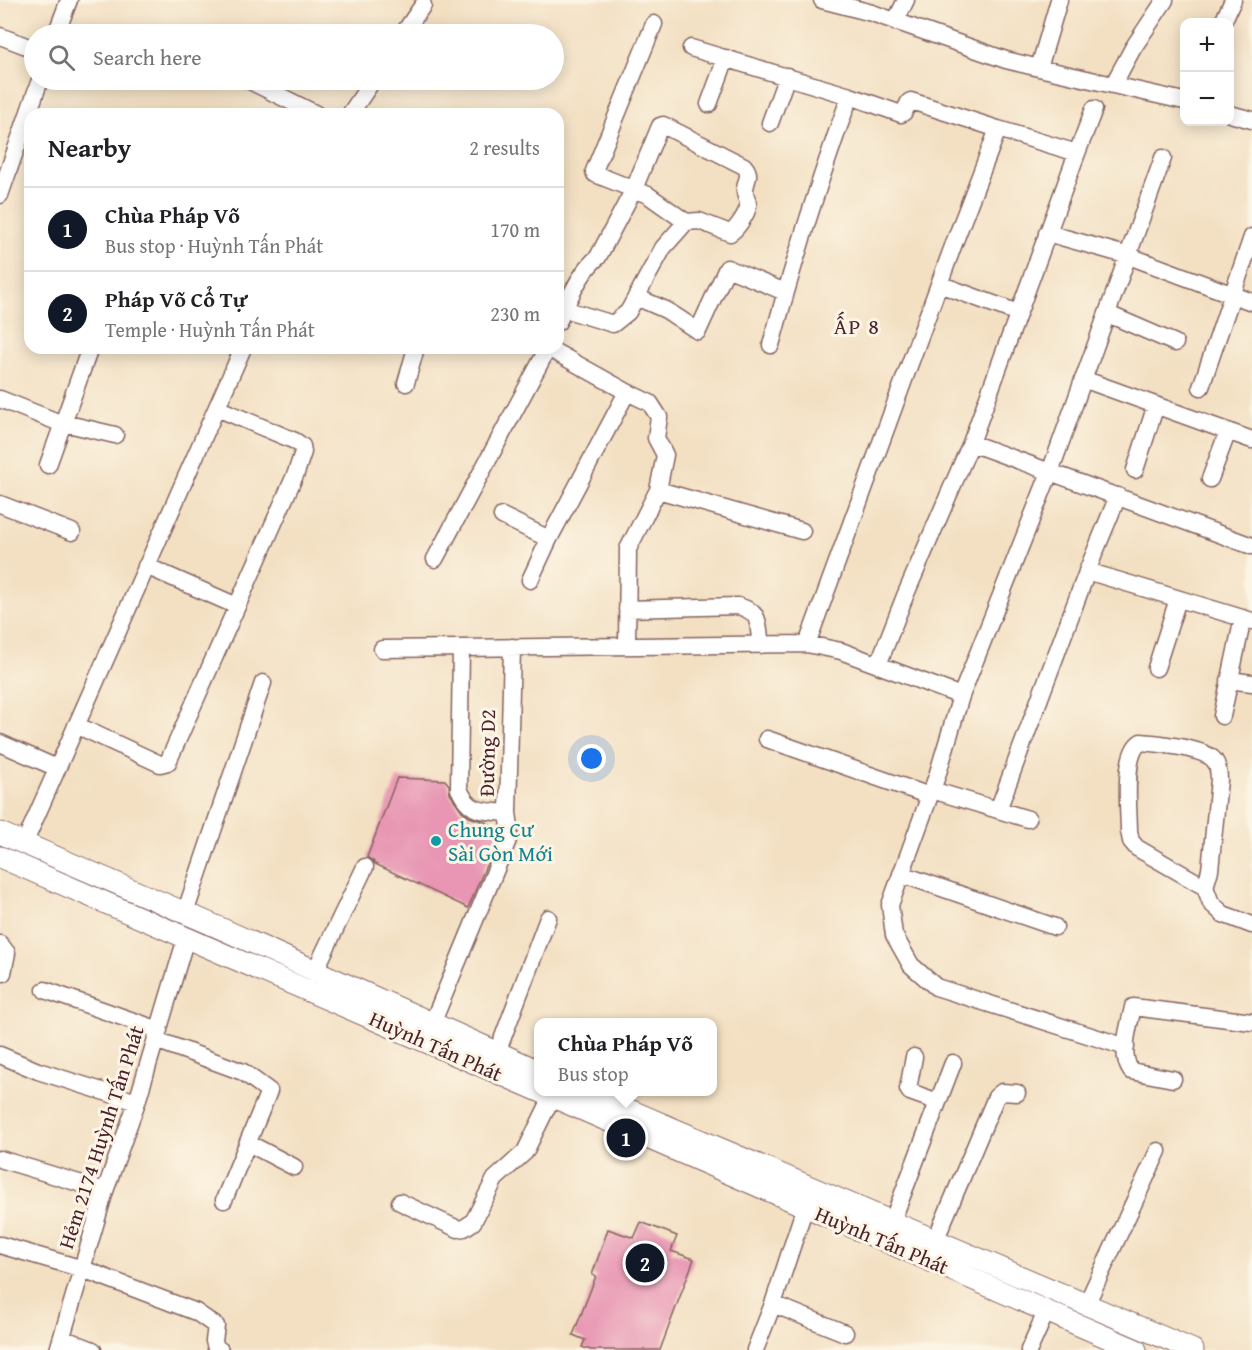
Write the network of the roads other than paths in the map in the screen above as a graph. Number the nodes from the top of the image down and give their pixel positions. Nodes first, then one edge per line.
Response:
1 (69, 0) edge
2 (822, 0) edge
3 (906, 0) edge
4 (1059, 0) edge
5 (1165, 0) edge
6 (1233, 0) edge
7 (423, 5) dead end
8 (1225, 18) edge
9 (895, 22) junction
10 (60, 24) edge
11 (410, 24) edge
12 (654, 24) dead end
13 (0, 36) edge
14 (24, 45) edge
15 (691, 48) dead end
16 (726, 58) junction
17 (1039, 68) junction
18 (787, 76) junction
19 (1113, 85) junction
20 (37, 90) edge
21 (268, 90) edge
22 (366, 90) edge
23 (850, 96) junction
24 (1180, 100) edge
25 (709, 104) dead end
26 (30, 108) edge
27 (304, 108) edge
28 (354, 108) edge
29 (1094, 109) dead end
30 (1234, 115) edge
31 (1252, 120) edge
32 (770, 123) dead end
33 (24, 126) edge
34 (998, 129) junction
35 (1077, 153) junction
36 (1163, 158) dead end
37 (634, 189) junction
38 (0, 195) edge
39 (686, 222) junction
40 (1047, 233) junction
41 (1252, 237) edge
42 (1129, 256) junction
43 (939, 284) junction
44 (785, 292) junction
45 (1233, 295) junction
46 (636, 297) junction
47 (1252, 302) edge
48 (564, 305) edge
49 (564, 313) edge
50 (1018, 313) junction
51 (1108, 314) junction
52 (1175, 343) dead end
53 (771, 345) dead end
54 (88, 354) edge
55 (240, 354) edge
56 (414, 354) edge
57 (545, 354) edge
58 (559, 354) edge
59 (1083, 379) junction
60 (406, 383) dead end
61 (1201, 387) dead end
62 (627, 392) junction
63 (0, 399) edge
64 (1156, 405) junction
65 (217, 408) junction
66 (63, 423) junction
67 (1228, 431) junction
68 (115, 435) dead end
69 (1252, 440) edge
70 (971, 443) junction
71 (48, 465) dead end
72 (1135, 470) dead end
73 (1050, 472) junction
74 (1210, 479) dead end
75 (658, 490) junction
76 (1118, 496) junction
77 (0, 504) edge
78 (502, 516) dead end
79 (802, 531) dead end
80 (72, 532) dead end
81 (549, 539) junction
82 (1252, 546) edge
83 (435, 559) dead end
84 (146, 566) junction
85 (1087, 571) junction
86 (530, 580) dead end
87 (1178, 599) junction
88 (237, 606) junction
89 (627, 609) junction
90 (1247, 620) edge
91 (761, 645) junction
92 (807, 645) junction
93 (627, 646) junction
94 (512, 647) junction
95 (461, 648) junction
96 (382, 649) dead end
97 (878, 665) junction
98 (1156, 668) dead end
99 (1229, 680) junction
100 (263, 683) dead end
101 (1252, 683) edge
102 (961, 696) junction
103 (1222, 716) dead end
104 (76, 725) junction
105 (767, 739) dead end
106 (0, 743) edge
107 (57, 768) junction
108 (931, 793) junction
109 (998, 810) junction
110 (508, 813) junction
111 (1028, 819) dead end
112 (0, 833) edge
113 (24, 843) junction
114 (1, 859) edge
115 (364, 867) dead end
116 (901, 874) junction
117 (1205, 887) junction
118 (185, 913) junction
119 (548, 918) dead end
120 (1252, 925) edge
121 (1055, 927) dead end
122 (186, 938) junction
123 (0, 944) edge
124 (315, 971) junction
125 (3, 973) dead end
126 (45, 990) dead end
127 (1252, 1022) edge
128 (432, 1024) junction
129 (158, 1035) junction
130 (1126, 1047) junction
131 (497, 1053) junction
132 (0, 1055) edge
133 (914, 1057) dead end
134 (953, 1063) dead end
135 (534, 1069) edge
136 (1173, 1079) dead end
137 (534, 1089) edge
138 (1017, 1093) dead end
139 (594, 1096) edge
140 (552, 1097) joint
141 (137, 1102) junction
142 (938, 1102) junction
143 (672, 1139) junction
144 (248, 1143) junction
145 (1158, 1151) dead end
146 (0, 1159) edge
147 (294, 1167) dead end
148 (105, 1191) junction
149 (224, 1200) dead end
150 (400, 1202) dead end
151 (806, 1207) junction
152 (892, 1222) junction
153 (935, 1241) junction
154 (0, 1245) edge
155 (83, 1269) junction
156 (773, 1304) junction
157 (1086, 1305) junction
158 (1046, 1312) junction
159 (845, 1333) dead end
160 (60, 1344) edge
161 (93, 1350) edge
162 (220, 1350) edge
163 (755, 1350) edge
164 (1029, 1350) edge
165 (1136, 1350) edge
166 (1193, 1350) edge

1 - 10 street
2 - 9 street
3 - 9 street
4 - 17 street
5 - 19 street
6 - 8 street
7 - 11 street
9 - 17 street
12 - 37 street
13 - 14 street
15 - 16 street
16 - 18 street
16 - 25 street
17 - 19 street
18 - 23 street
18 - 32 street
19 - 24 street
20 - 26 street
21 - 27 street
22 - 28 street
23 - 34 street
23 - 44 street
29 - 35 street
30 - 31 street
33 - 38 street
34 - 35 street
34 - 43 street
35 - 40 street
36 - 42 street
37 - 39 street
37 - 39 street
37 - 48 street
39 - 46 street
40 - 42 street
40 - 50 street
41 - 45 street
42 - 45 street
42 - 51 street
43 - 50 street
43 - 92 street
44 - 46 street
44 - 53 street
45 - 47 street
45 - 61 street
46 - 49 street
50 - 70 street
51 - 52 street
51 - 59 street
54 - 66 street
55 - 65 street
56 - 60 street
57 - 83 street
58 - 62 street
59 - 64 street
59 - 73 street
62 - 75 street
62 - 81 street
63 - 66 street
64 - 67 street
64 - 72 street
65 - 84 street
65 - 88 street
66 - 68 street
66 - 71 street
67 - 69 street
67 - 74 street
70 - 73 street
70 - 97 street
73 - 76 street
73 - 102 street
75 - 79 street
75 - 89 street
76 - 82 street
76 - 85 street
77 - 80 street
78 - 81 street
81 - 86 street
84 - 88 street
84 - 104 street
85 - 87 street
85 - 109 street
87 - 90 street
87 - 98 street
88 - 104 street
89 - 91 street
89 - 93 street
90 - 99 street
91 - 92 street
91 - 93 street
92 - 97 street
93 - 94 street
94 - 95 street
94 - 110 street, Đường D2
95 - 96 street
95 - 110 street
97 - 102 street
99 - 101 street
99 - 103 street
100 - 118 street
102 - 108 street
104 - 107 street
105 - 108 street
106 - 107 street
107 - 113 street
108 - 109 street
108 - 116 street
109 - 111 street
110 - 128 street, Đường D2
112 - 113 main road, Huỳnh Tấn Phát
113 - 118 main road, Huỳnh Tấn Phát
114 - 122 main road, Huỳnh Tấn Phát
115 - 124 street
116 - 121 street
116 - 130 street
117 - 117 street
117 - 120 street
118 - 124 main road, Huỳnh Tấn Phát
119 - 131 street
122 - 129 street, Hẻm 2174 Huỳnh Tấn Phát
122 - 137 main road, Huỳnh Tấn Phát
123 - 125 street
124 - 128 main road, Huỳnh Tấn Phát
126 - 129 street
127 - 130 street
128 - 131 main road, Huỳnh Tấn Phát
129 - 141 street, Hẻm 2174 Huỳnh Tấn Phát
129 - 144 street
130 - 136 street
131 - 135 main road, Huỳnh Tấn Phát
132 - 141 street
133 - 142 street
134 - 142 street
138 - 153 street
139 - 143 main road, Huỳnh Tấn Phát
140 - 143 main road, Huỳnh Tấn Phát
140 - 150 street
141 - 148 street, Hẻm 2174 Huỳnh Tấn Phát
142 - 152 street
143 - 151 main road, Huỳnh Tấn Phát
143 - 152 main road, Huỳnh Tấn Phát
144 - 147 street
144 - 149 street
145 - 157 street
146 - 148 street
148 - 155 street, Hẻm 2174 Huỳnh Tấn Phát
151 - 156 street
151 - 158 main road, Huỳnh Tấn Phát
152 - 153 main road, Huỳnh Tấn Phát
153 - 157 main road, Huỳnh Tấn Phát
154 - 155 street
155 - 160 street, Hẻm 2174 Huỳnh Tấn Phát
155 - 162 street
156 - 159 street
156 - 163 street
157 - 166 main road, Huỳnh Tấn Phát
158 - 164 street
158 - 165 main road, Huỳnh Tấn Phát
160 - 161 street

